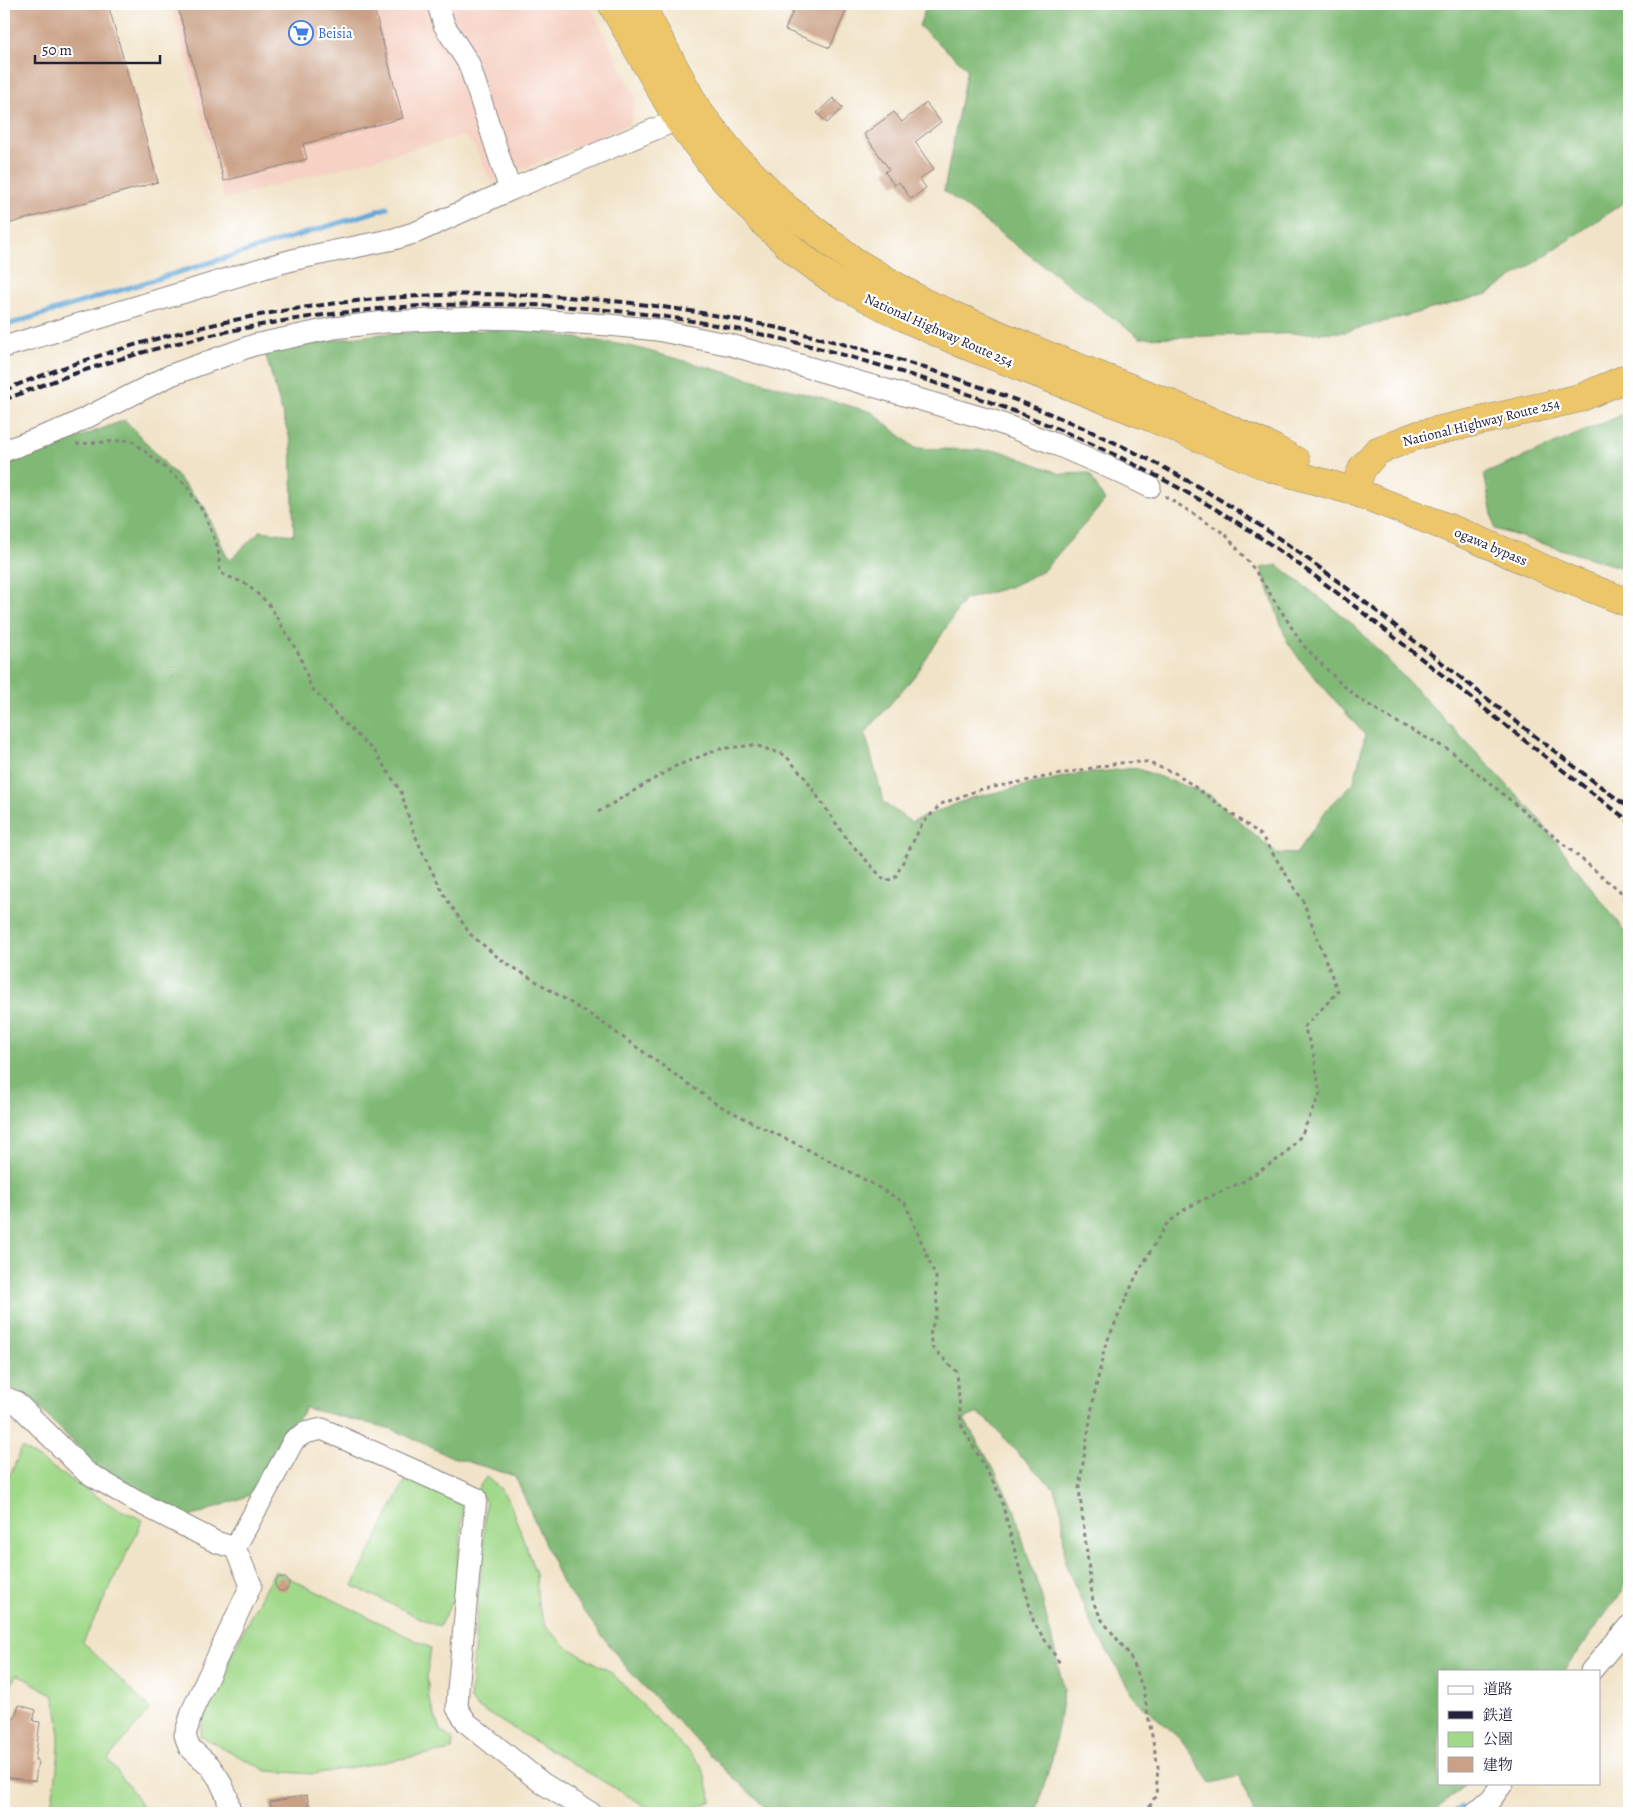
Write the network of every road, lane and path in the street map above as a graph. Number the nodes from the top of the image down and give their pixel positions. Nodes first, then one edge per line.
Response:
1 (438, 4) edge
2 (612, 4) edge
3 (640, 4) edge
4 (688, 116) junction
5 (510, 190) junction
6 (4, 347) edge
7 (1629, 377) edge
8 (50, 434) junction
9 (4, 451) edge
10 (1150, 488) joint
11 (1353, 491) junction
12 (1629, 602) edge
13 (598, 812) dead end
14 (1629, 908) edge
15 (4, 1397) edge
16 (235, 1548) junction
17 (1629, 1626) edge
18 (1060, 1665) dead end
19 (1592, 1670) edge
20 (1502, 1784) edge
21 (230, 1813) edge
22 (591, 1813) edge
23 (1146, 1813) edge
24 (1475, 1813) edge

1 - 5 street
2 - 4 highway, National Highway Route 254
3 - 4 highway, National Highway Route 254
4 - 5 street
4 - 11 highway, National Highway Route 254
5 - 6 street
7 - 11 highway, National Highway Route 254
8 - 9 street
8 - 10 street
8 - 18 path
10 - 14 path
11 - 12 highway, ogawa bypass
13 - 23 path
15 - 16 street
16 - 21 street
16 - 22 street
17 - 19 street
20 - 24 street

